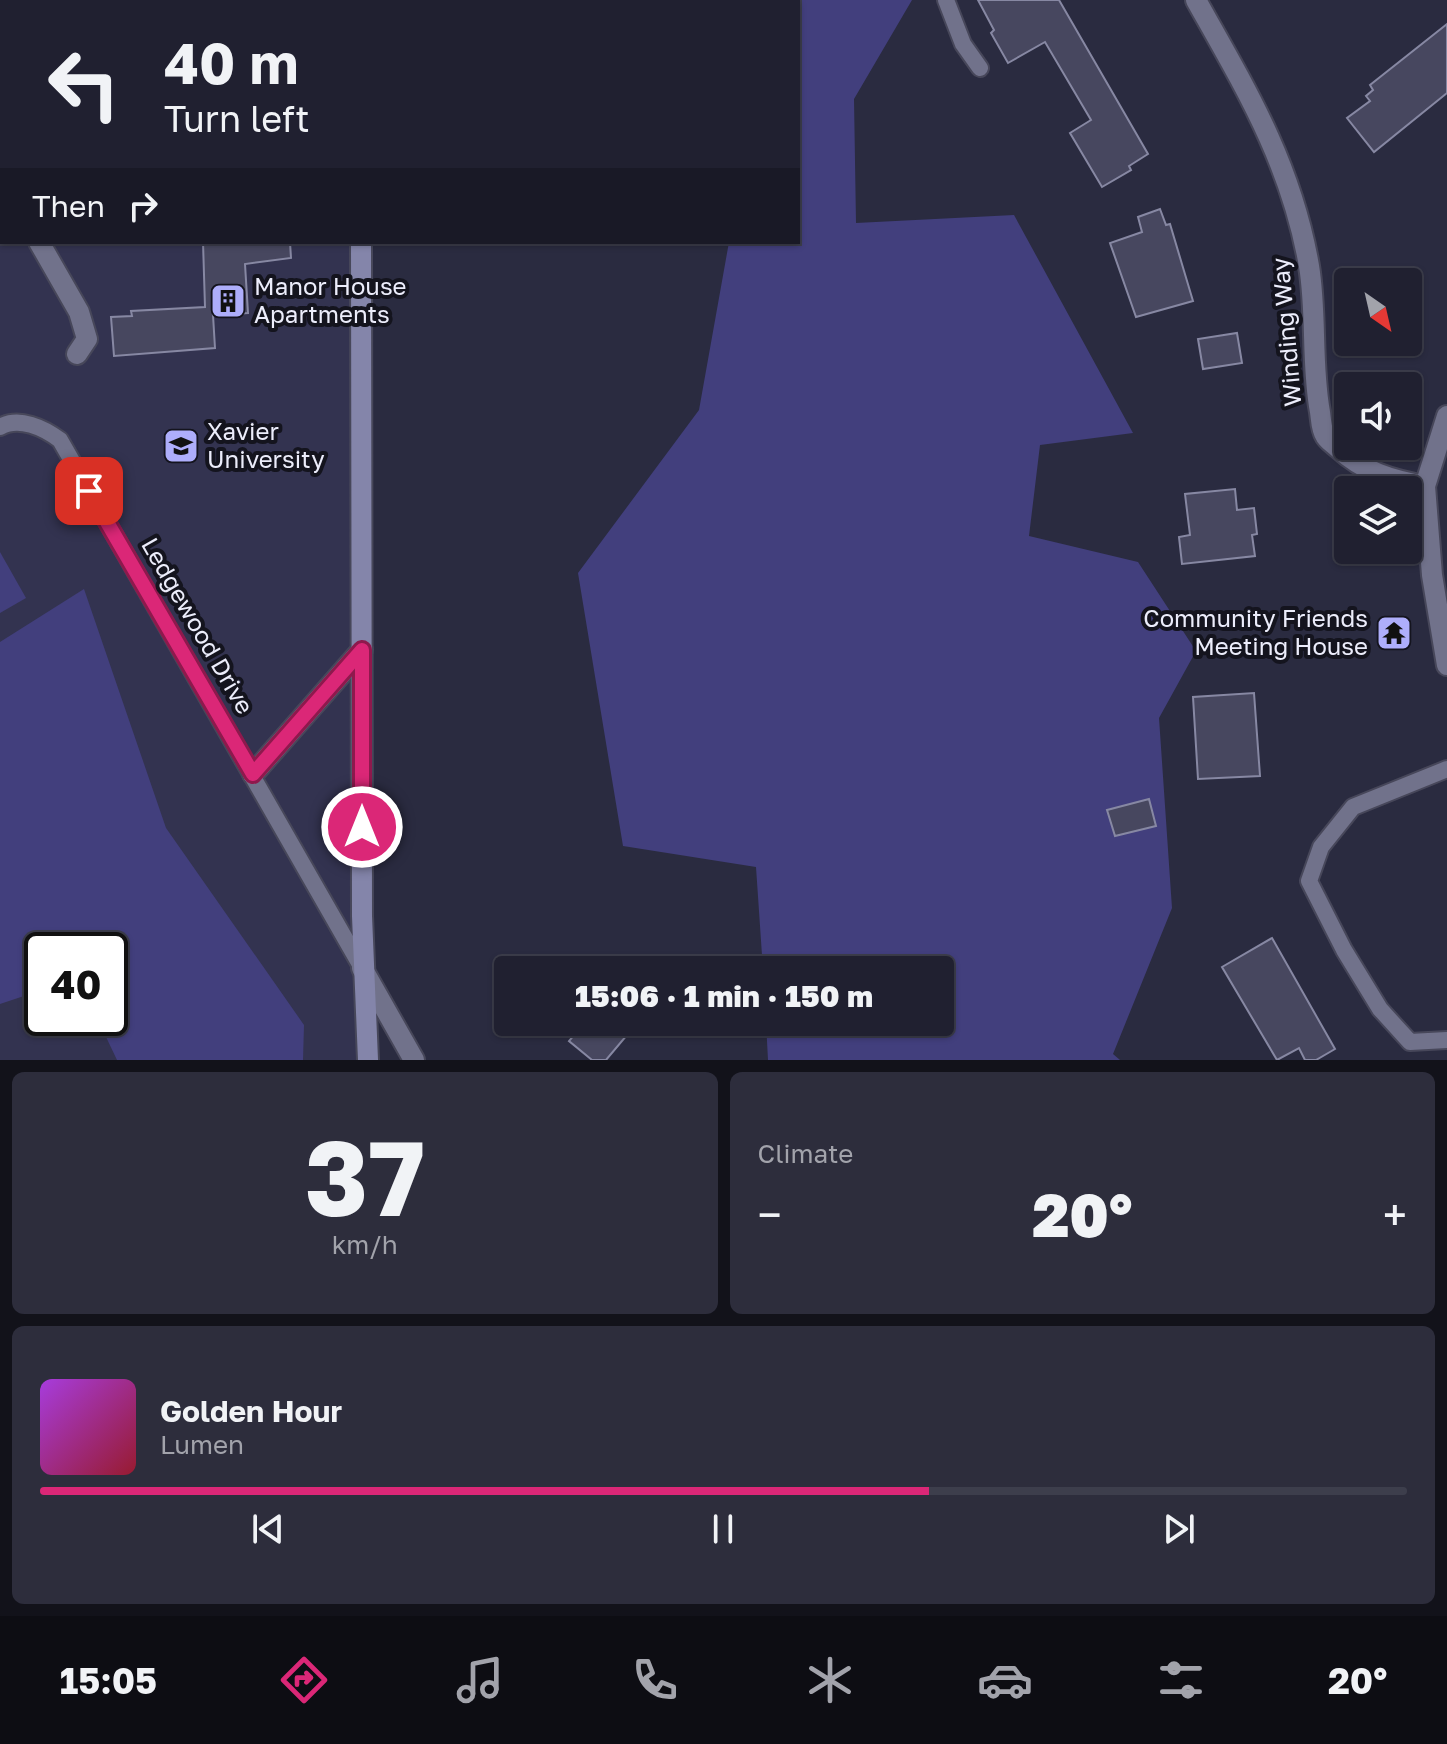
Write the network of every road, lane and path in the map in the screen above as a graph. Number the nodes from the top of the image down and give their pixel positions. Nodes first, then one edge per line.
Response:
1 (946, 0) edge
2 (1196, 0) edge
3 (980, 68) dead end
4 (40, 244) edge
5 (361, 244) edge
6 (77, 354) dead end
7 (1447, 416) edge
8 (0, 427) edge
9 (1425, 486) junction
10 (362, 650) junction
11 (1447, 665) edge
12 (1447, 769) edge
13 (253, 774) junction
14 (362, 968) junction
15 (1447, 1040) edge
16 (368, 1060) edge
17 (414, 1060) edge

1 - 3 lane
2 - 9 street, Winding Way
4 - 6 street
5 - 10 street
7 - 9 street
8 - 13 lane, Ledgewood Drive
9 - 11 street
10 - 13 street
10 - 14 street
12 - 15 lane
13 - 14 lane, Ledgewood Drive
14 - 16 street
14 - 17 street, Ledgewood Drive

